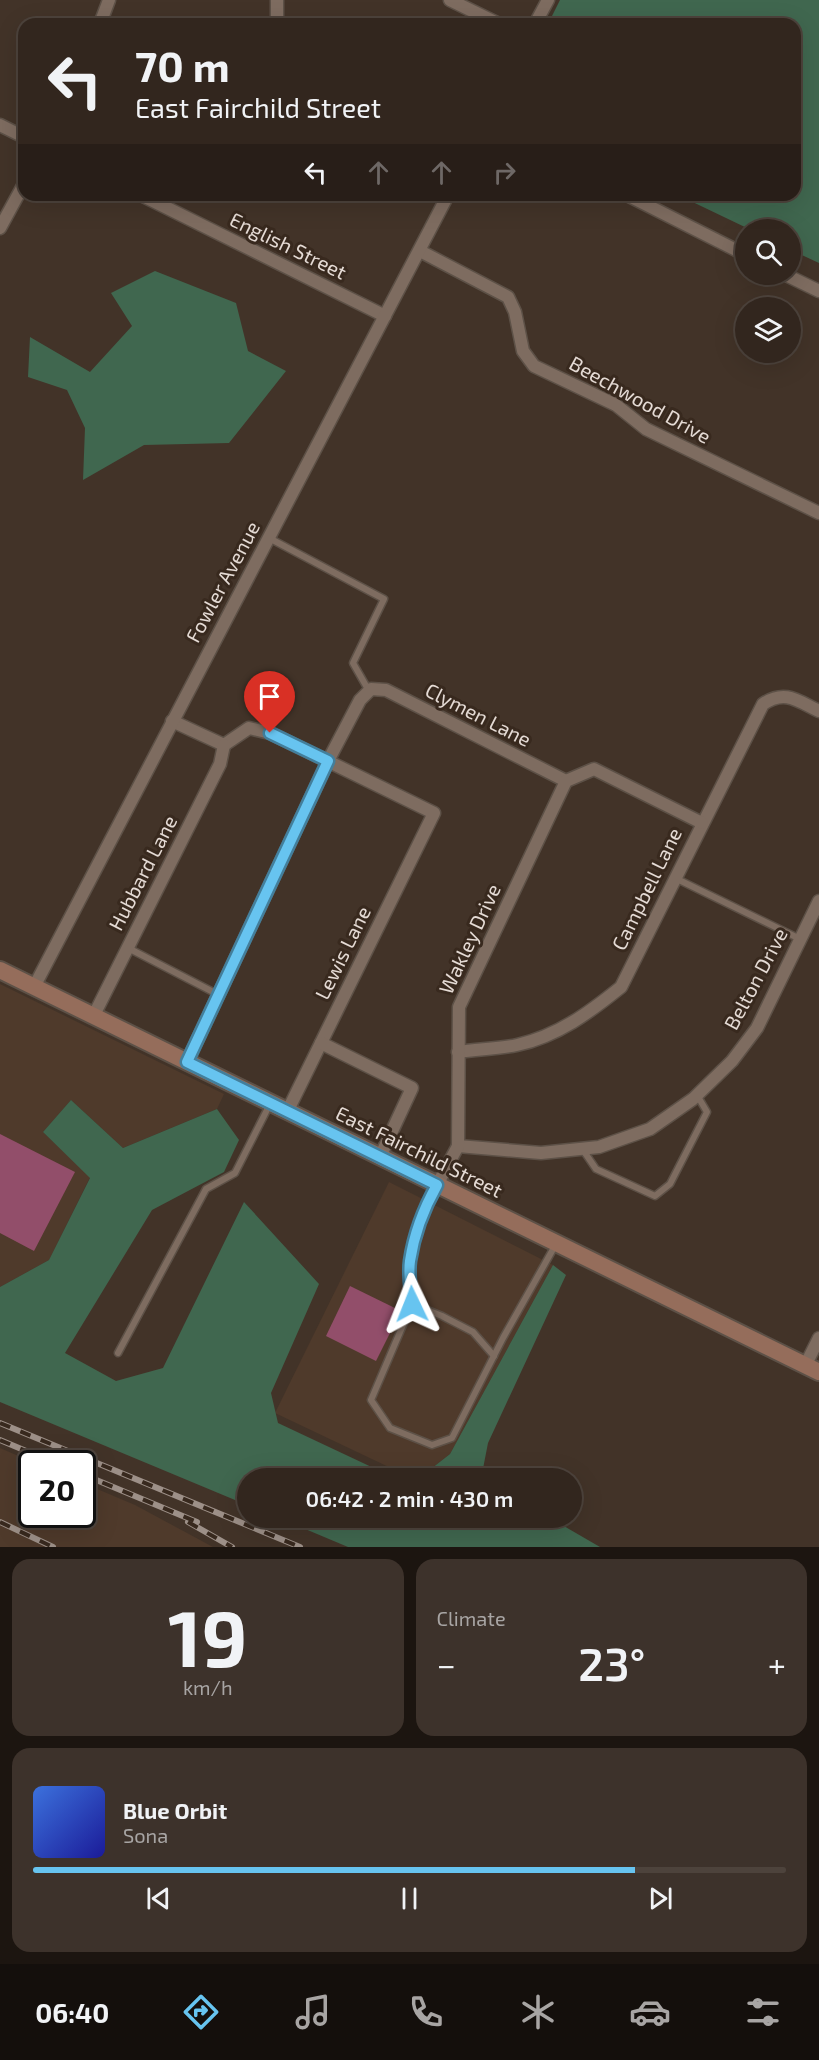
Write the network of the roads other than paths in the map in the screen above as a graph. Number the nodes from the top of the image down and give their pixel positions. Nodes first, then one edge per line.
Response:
1 (109, 0) edge
2 (277, 0) edge
3 (450, 0) edge
4 (548, 0) edge
5 (102, 18) edge
6 (277, 18) edge
7 (487, 18) edge
8 (538, 18) edge
9 (0, 125) edge
10 (18, 134) edge
11 (18, 195) edge
12 (153, 201) edge
13 (445, 201) edge
14 (639, 201) edge
15 (0, 228) edge
16 (735, 249) edge
17 (420, 251) junction
18 (801, 282) edge
19 (819, 291) edge
20 (385, 316) junction
21 (819, 513) edge
22 (269, 537) junction
23 (370, 690) junction
24 (819, 711) edge
25 (172, 721) junction
26 (224, 745) junction
27 (328, 761) junction
28 (566, 781) junction
29 (702, 823) junction
30 (675, 878) junction
31 (819, 901) edge
32 (800, 939) junction
33 (127, 948) junction
34 (0, 970) edge
35 (34, 987) junction
36 (219, 995) junction
37 (93, 1017) junction
38 (321, 1043) junction
39 (458, 1052) junction
40 (187, 1062) junction
41 (697, 1095) junction
42 (271, 1102) junction
43 (288, 1110) junction
44 (458, 1146) junction
45 (583, 1149) junction
46 (380, 1156) junction
47 (437, 1185) junction
48 (556, 1243) junction
49 (412, 1304) junction
50 (819, 1338) edge
51 (118, 1353) dead end
52 (494, 1356) junction
53 (812, 1369) edge

1 - 5 street
2 - 6 street
3 - 7 street
4 - 8 street
9 - 10 street
11 - 15 street
12 - 20 street, English Street
13 - 17 street, Fowler Avenue
14 - 16 street
17 - 20 street, Fowler Avenue
17 - 21 street, Beechwood Drive
18 - 19 street
20 - 22 street, Fowler Avenue
22 - 23 lane
22 - 25 street, Fowler Avenue
23 - 27 street
23 - 28 street, Clymen Lane
24 - 29 street, Campbell Lane
25 - 26 street
25 - 35 street, Fowler Avenue
26 - 27 street
26 - 33 street, Hubbard Lane
27 - 36 street
27 - 38 street, Lewis Lane
28 - 29 street
28 - 39 street, Wakley Drive
29 - 30 street, Campbell Lane
30 - 32 lane
30 - 39 street, Campbell Lane
31 - 32 street, Belton Drive
32 - 41 street, Belton Drive
33 - 36 lane
33 - 37 street, Hubbard Lane
34 - 35 street, East Fairchild Street
35 - 37 street, East Fairchild Street
36 - 40 street
37 - 40 street, East Fairchild Street
38 - 43 street, Lewis Lane
38 - 46 street
39 - 44 street, Wakley Drive
40 - 42 street, East Fairchild Street
41 - 45 street, Belton Drive
41 - 45 lane
42 - 43 street, East Fairchild Street
42 - 51 lane
43 - 46 street, East Fairchild Street
44 - 45 street, Belton Drive
44 - 47 street, Wakley Drive
46 - 47 street, East Fairchild Street
47 - 48 street, East Fairchild Street
47 - 49 lane
48 - 52 lane
48 - 53 street, East Fairchild Street
49 - 52 lane
49 - 52 lane
50 - 53 street

